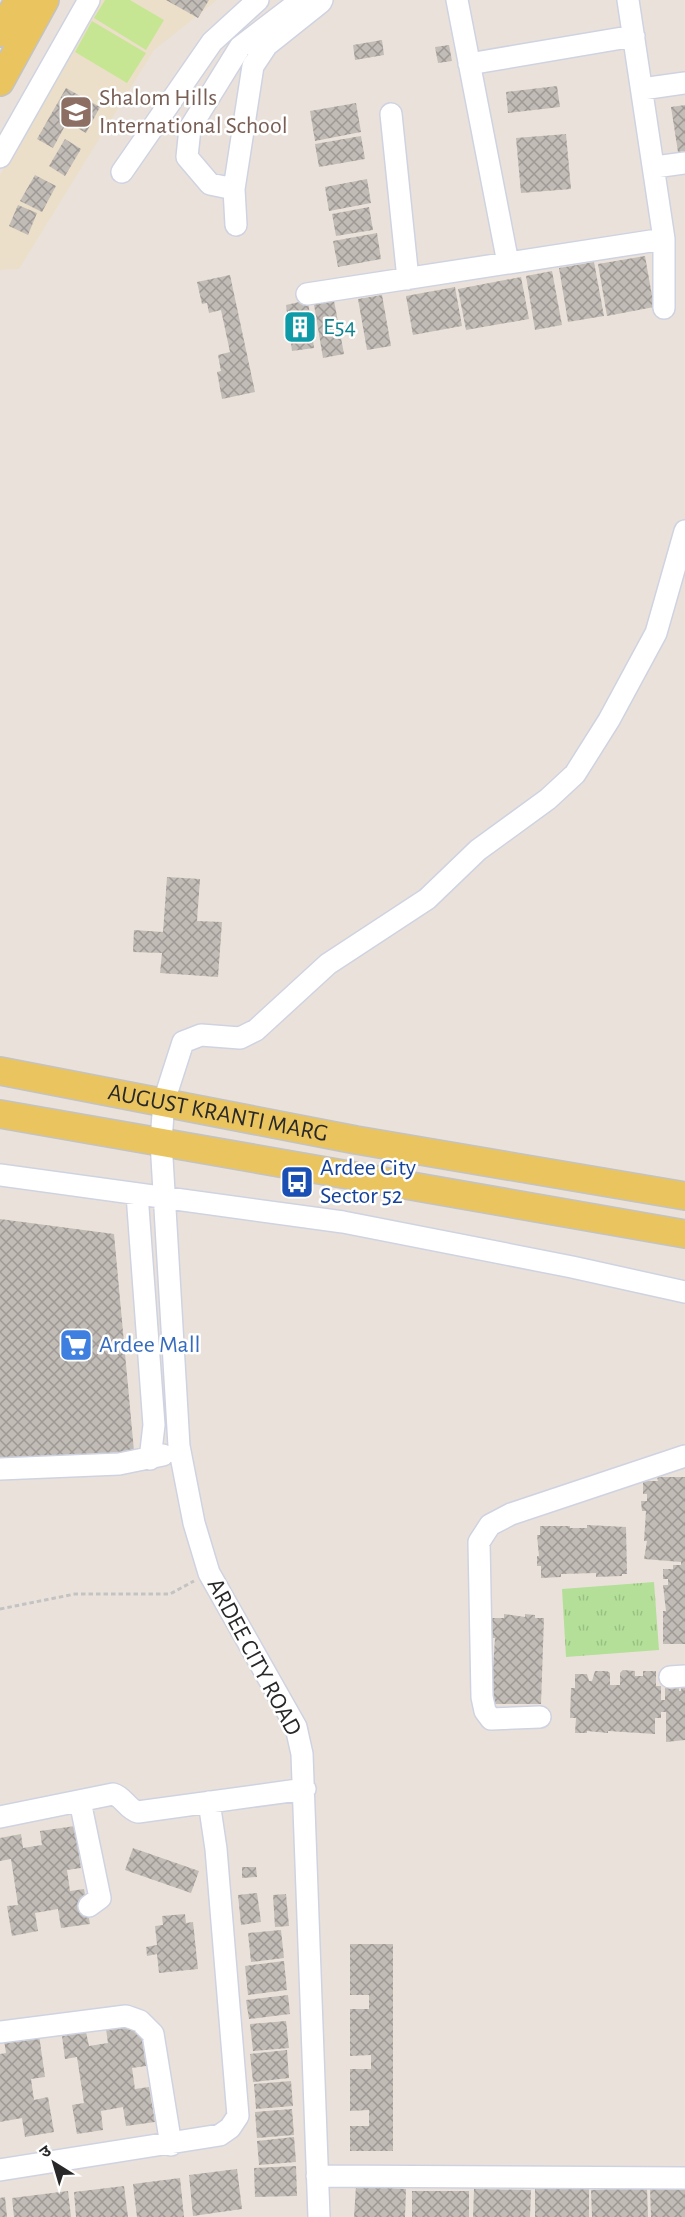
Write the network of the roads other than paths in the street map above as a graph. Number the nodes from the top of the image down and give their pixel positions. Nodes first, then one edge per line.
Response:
1 (19, 0) edge
2 (45, 0) edge
3 (89, 0) edge
4 (258, 0) edge
5 (323, 0) edge
6 (457, 0) edge
7 (628, 0) edge
8 (0, 33) edge
9 (634, 36) junction
10 (469, 64) junction
11 (0, 82) edge
12 (685, 83) edge
13 (642, 89) junction
14 (391, 114) dead end
15 (6, 132) edge
16 (0, 157) edge
17 (685, 163) edge
18 (655, 167) junction
19 (122, 172) dead end
20 (234, 189) junction
21 (236, 225) dead end
22 (664, 239) junction
23 (508, 263) junction
24 (408, 279) junction
25 (307, 294) dead end
26 (664, 308) dead end
27 (685, 531) edge
28 (0, 1071) edge
29 (164, 1101) junction
30 (0, 1114) edge
31 (161, 1141) junction
32 (0, 1175) edge
33 (137, 1194) junction
34 (685, 1197) edge
35 (164, 1199) junction
36 (685, 1234) edge
37 (685, 1292) edge
38 (179, 1449) junction
39 (685, 1456) edge
40 (150, 1459) junction
41 (0, 1468) edge
42 (540, 1717) dead end
43 (304, 1789) junction
44 (80, 1801) junction
45 (208, 1802) junction
46 (0, 1817) edge
47 (89, 1906) dead end
48 (0, 2032) edge
49 (171, 2145) junction
50 (0, 2170) edge
51 (317, 2176) junction
52 (685, 2178) edge
53 (319, 2217) edge

1 - 8 main road
2 - 11 main road
3 - 15 street
4 - 19 street
5 - 20 street
5 - 20 street
6 - 10 street
7 - 9 street
9 - 10 street
9 - 13 street
10 - 23 street
12 - 13 street
13 - 18 street
14 - 24 street
15 - 16 street
17 - 18 street
18 - 22 street
20 - 21 street
22 - 23 street
22 - 26 street
23 - 24 street
24 - 25 street
27 - 29 street, ARDEE CITY ROAD
28 - 29 main road, AUGUST KRANTI MARG
29 - 31 street, ARDEE CITY ROAD
29 - 34 main road, AUGUST KRANTI MARG
30 - 31 main road, AUGUST KRANTI MARG
31 - 35 street, ARDEE CITY ROAD
31 - 36 main road, AUGUST KRANTI MARG
32 - 33 street
33 - 35 street
33 - 40 street
35 - 37 street
35 - 38 street, ARDEE CITY ROAD
38 - 40 street
38 - 43 street, ARDEE CITY ROAD
39 - 42 street
40 - 41 street
43 - 45 street
43 - 51 street, ARDEE CITY ROAD
44 - 45 street
44 - 46 street
44 - 47 street
45 - 49 street
48 - 49 street
49 - 50 street
51 - 52 street
51 - 53 street, ARDEE CITY ROAD

